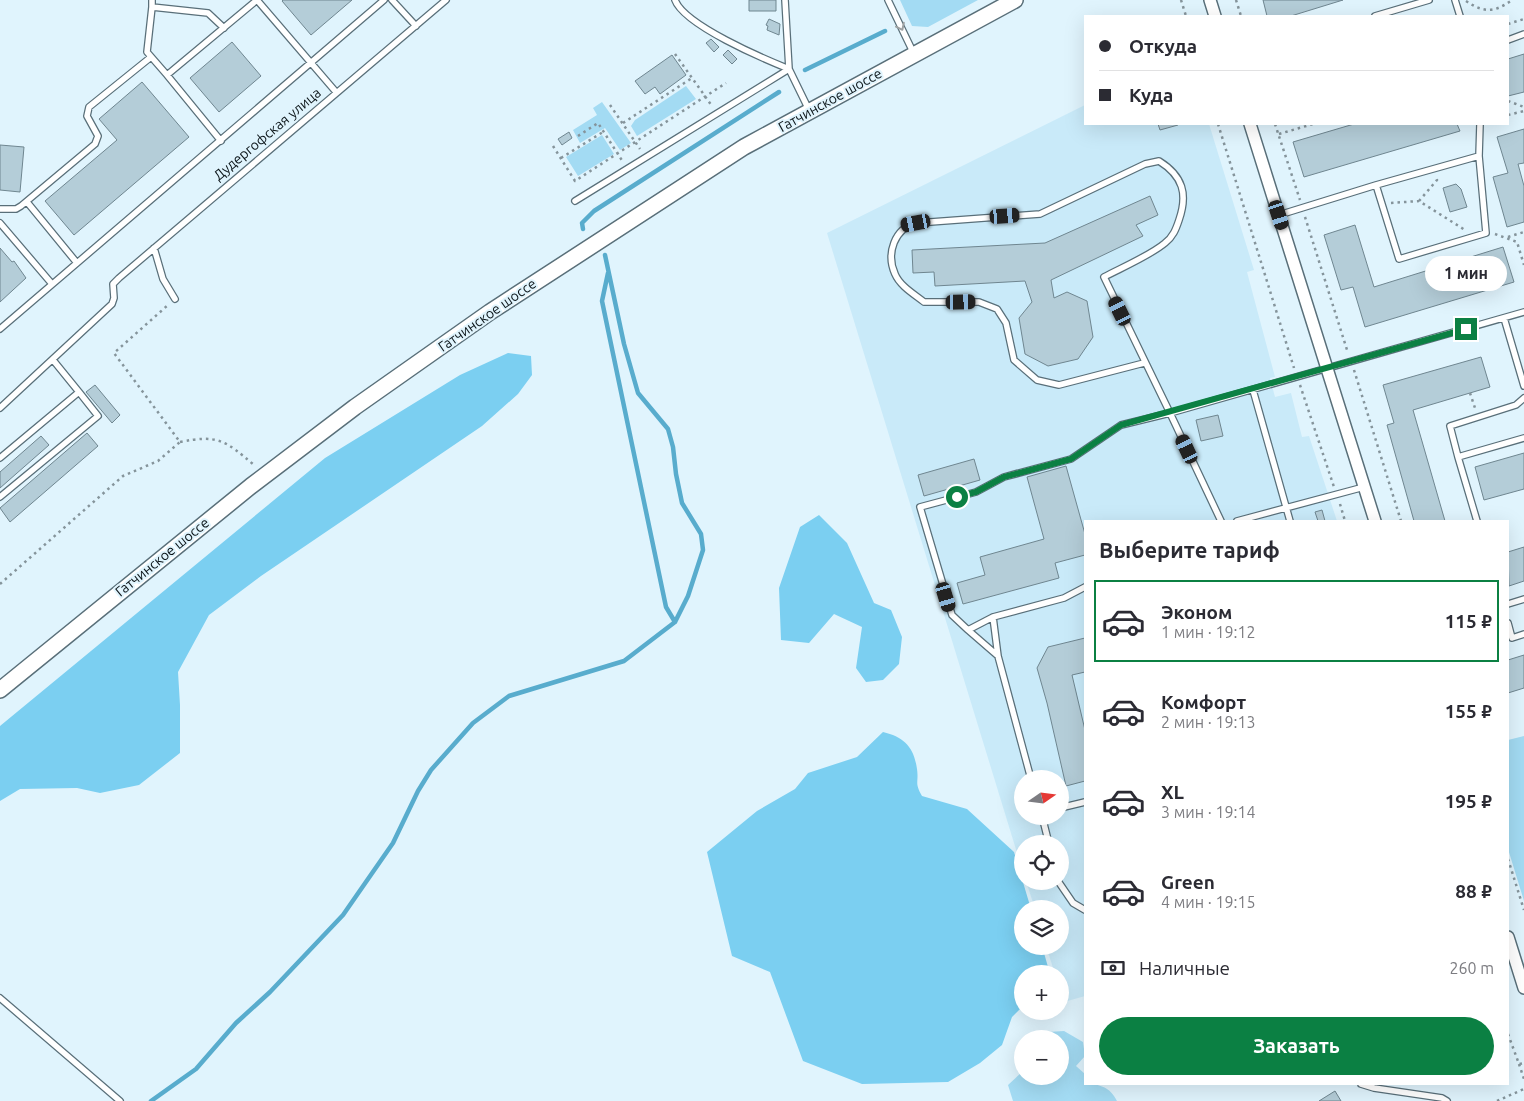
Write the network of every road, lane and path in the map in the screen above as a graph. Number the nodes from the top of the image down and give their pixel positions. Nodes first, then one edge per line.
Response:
1 (257, 0) edge
2 (384, 0) edge
3 (392, 0) edge
4 (446, 0) edge
5 (675, 0) edge
6 (785, 0) edge
7 (888, 0) edge
8 (1182, 0) edge
9 (1210, 0) edge
10 (1236, 0) edge
11 (1429, 0) edge
12 (1455, 0) edge
13 (1464, 0) edge
14 (1512, 0) edge
15 (1011, 1) edge
16 (152, 3) edge
17 (1186, 15) edge
18 (1215, 15) edge
19 (1241, 15) edge
20 (1378, 15) edge
21 (1460, 15) edge
22 (1524, 19) edge
23 (1509, 24) edge
24 (416, 26) junction
25 (224, 28) junction
26 (1524, 34) edge
27 (1509, 40) edge
28 (675, 54) dead end
29 (914, 54) junction
30 (151, 57) junction
31 (311, 62) junction
32 (789, 69) junction
33 (167, 75) junction
34 (692, 78) junction
35 (726, 83) dead end
36 (336, 92) junction
37 (705, 97) junction
38 (1509, 101) edge
39 (610, 105) dead end
40 (1524, 107) edge
41 (809, 110) junction
42 (1524, 111) edge
43 (716, 112) junction
44 (1509, 115) edge
45 (623, 124) junction
46 (1218, 125) edge
47 (1250, 125) edge
48 (1275, 125) edge
49 (1310, 125) edge
50 (1480, 125) edge
51 (604, 132) junction
52 (1279, 134) junction
53 (578, 136) dead end
54 (221, 141) junction
55 (635, 141) junction
56 (553, 146) dead end
57 (618, 154) junction
58 (1479, 156) junction
59 (645, 157) junction
60 (560, 158) junction
61 (627, 168) junction
62 (1435, 168) junction
63 (1376, 186) junction
64 (575, 201) dead end
65 (1419, 201) junction
66 (27, 202) junction
67 (1302, 208) junction
68 (0, 209) edge
69 (1279, 215) junction
70 (0, 223) edge
71 (1524, 232) edge
72 (1486, 233) junction
73 (1467, 238) junction
74 (1506, 238) junction
75 (154, 248) junction
76 (77, 263) junction
77 (1524, 265) edge
78 (52, 284) junction
79 (174, 299) joint
80 (1524, 312) edge
81 (1504, 318) junction
82 (0, 329) edge
83 (53, 360) junction
84 (1144, 362) junction
85 (1351, 362) junction
86 (1327, 368) junction
87 (1297, 377) junction
88 (1524, 386) edge
89 (1253, 390) junction
90 (78, 392) junction
91 (1470, 393) dead end
92 (1524, 398) edge
93 (0, 408) edge
94 (1170, 413) junction
95 (1478, 417) junction
96 (1524, 438) edge
97 (180, 442) junction
98 (1458, 457) junction
99 (0, 458) edge
100 (265, 475) junction
101 (1364, 486) junction
102 (1337, 494) junction
103 (0, 497) edge
104 (1286, 508) junction
105 (1221, 520) edge
106 (1242, 520) edge
107 (1290, 520) edge
108 (1345, 520) edge
109 (1375, 520) edge
110 (1401, 520) edge
111 (1477, 520) edge
112 (0, 584) edge
113 (1084, 588) edge
114 (1524, 599) edge
115 (1509, 604) edge
116 (993, 618) junction
117 (1509, 627) edge
118 (968, 630) junction
119 (1524, 634) edge
120 (998, 656) junction
121 (0, 690) edge
122 (1030, 770) edge
123 (1084, 802) edge
124 (1069, 806) edge
125 (1509, 862) edge
126 (1064, 890) edge
127 (1084, 909) edge
128 (1524, 910) edge
129 (1509, 940) edge
130 (1524, 988) edge
131 (0, 998) edge
132 (1509, 1037) edge
133 (1524, 1063) edge
134 (1519, 1064) junction
135 (1524, 1080) edge
136 (1364, 1085) edge
137 (1524, 1089) edge
138 (120, 1101) edge
139 (1447, 1101) edge
140 (1497, 1101) edge

1 - 25 lane
1 - 31 lane
2 - 31 lane
3 - 24 lane
4 - 24 lane, Дудергофская улица
5 - 32 lane
6 - 32 lane
7 -> 29 lane
8 - 17 path
9 - 18 street
10 - 19 path
11 - 20 lane
12 - 21 lane
13 - 14 path
15 - 29 main road, Гатчинское шоссе
16 - 25 lane
16 - 30 lane
22 - 23 path
24 - 36 lane, Дудергофская улица
25 - 33 lane
26 - 27 lane
28 - 34 path
29 - 41 main road, Гатчинское шоссе
30 - 33 lane
30 - 66 lane
31 - 36 lane
31 - 54 lane
32 - 41 lane
32 - 43 lane
33 - 54 lane
34 - 37 path
34 - 45 path
35 - 37 path
36 - 75 lane, Дудергофская улица
37 - 43 path
37 - 55 path
38 - 40 path
39 - 45 path
41 - 100 main road, Гатчинское шоссе
42 - 44 path
43 - 59 lane
45 - 55 path
46 - 87 path
47 - 69 street
48 - 52 path
49 - 52 path
50 - 58 lane
51 - 53 path
51 - 57 path
51 - 60 path
52 - 67 path
54 - 76 lane
55 - 57 path
55 - 59 path
56 - 60 path
57 - 60 path
57 - 61 path
58 - 62 lane
58 - 72 lane
59 - 61 lane
61 - 64 lane
62 - 63 lane
62 - 65 path
63 - 65 path
63 - 67 lane
63 - 73 lane
65 - 73 path
66 - 68 lane
66 - 76 lane
67 - 69 lane
67 - 85 path
69 - 86 street
70 - 78 lane
71 - 74 path
72 - 73 lane
72 - 74 path
74 - 77 path
75 - 79 lane
75 - 83 lane, Дудергофская улица
76 - 78 lane
78 - 82 lane
79 - 97 path
80 - 81 lane
81 - 85 lane
81 - 88 lane
83 - 90 lane
83 - 93 lane, Дудергофская улица
84 - 84 lane
84 - 94 lane
85 - 86 lane
85 - 110 path
86 - 87 lane
86 - 101 street
87 - 89 lane
87 - 102 path
89 - 94 lane
89 - 104 lane
90 - 99 lane
90 - 103 lane
91 - 95 path
92 - 95 lane
94 - 105 lane
94 - 118 lane
95 - 98 lane
96 - 98 lane
97 - 100 path
97 - 112 path
98 - 111 lane
100 - 121 main road, Гатчинское шоссе
101 - 102 lane
101 - 109 street
102 - 104 lane
102 - 108 path
104 - 106 lane
104 - 107 lane
113 - 116 lane
114 - 115 lane
116 - 118 lane
116 - 120 lane
117 - 119 lane
118 - 120 lane
120 - 122 lane
123 - 124 lane
125 - 128 path
126 - 127 lane
129 - 130 street
131 - 138 lane
132 - 134 path
133 - 134 path
134 - 135 path
136 - 139 lane
137 - 140 path

